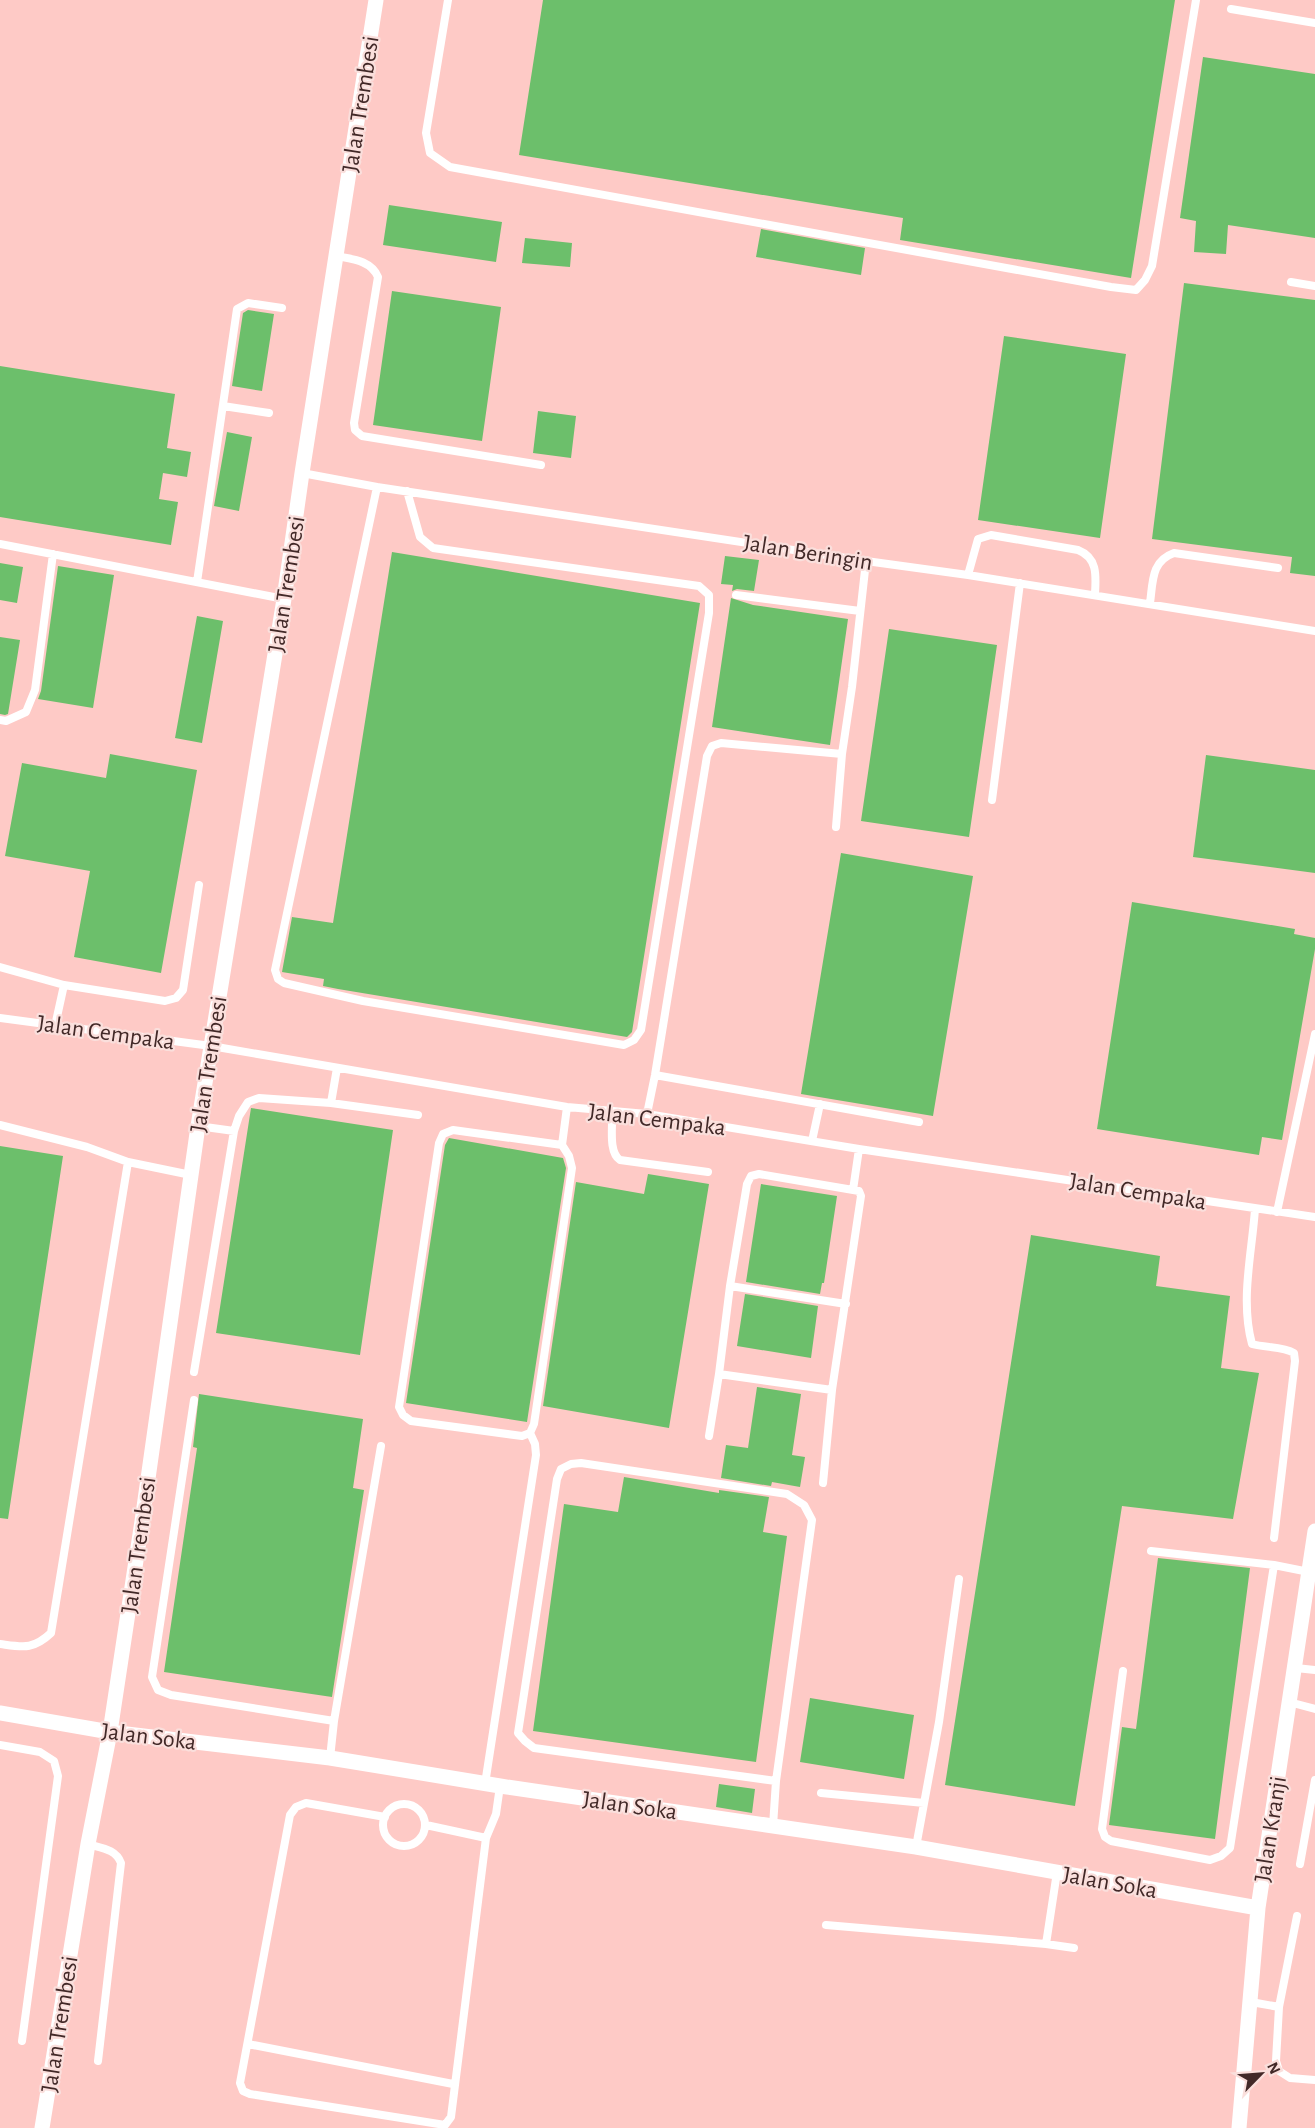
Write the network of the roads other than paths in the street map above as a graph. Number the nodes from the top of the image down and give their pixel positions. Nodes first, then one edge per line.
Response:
1 (376, 0) edge
2 (448, 0) edge
3 (1196, 0) edge
4 (1231, 9) dead end
5 (1315, 23) edge
6 (336, 256) junction
7 (1291, 282) dead end
8 (1315, 286) edge
9 (282, 308) dead end
10 (223, 406) junction
11 (269, 413) dead end
12 (541, 465) dead end
13 (302, 473) junction
14 (377, 487) junction
15 (407, 491) junction
16 (0, 544) edge
17 (53, 554) junction
18 (866, 561) junction
19 (1278, 567) dead end
20 (968, 575) junction
21 (197, 582) junction
22 (1020, 583) junction
23 (1095, 594) junction
24 (736, 595) dead end
25 (284, 599) junction
26 (1150, 603) junction
27 (860, 611) junction
28 (1315, 631) edge
29 (0, 720) edge
30 (842, 754) junction
31 (992, 800) dead end
32 (836, 827) dead end
33 (199, 885) dead end
34 (0, 967) edge
35 (64, 985) junction
36 (0, 1018) edge
37 (54, 1026) junction
38 (1315, 1034) edge
39 (211, 1046) junction
40 (336, 1068) junction
41 (656, 1075) junction
42 (331, 1103) junction
43 (820, 1104) junction
44 (567, 1107) junction
45 (612, 1112) junction
46 (647, 1114) junction
47 (418, 1115) dead end
48 (919, 1122) dead end
49 (0, 1125) edge
50 (198, 1126) junction
51 (234, 1131) junction
52 (812, 1141) junction
53 (562, 1145) junction
54 (859, 1149) junction
55 (128, 1162) junction
56 (708, 1172) dead end
57 (190, 1175) junction
58 (853, 1190) junction
59 (1255, 1209) junction
60 (1277, 1212) junction
61 (1315, 1217) edge
62 (730, 1286) junction
63 (846, 1304) junction
64 (194, 1372) dead end
65 (719, 1374) junction
66 (832, 1390) junction
67 (194, 1400) dead end
68 (530, 1433) junction
69 (709, 1436) dead end
70 (381, 1446) dead end
71 (823, 1483) dead end
72 (1315, 1531) edge
73 (1274, 1538) dead end
74 (1150, 1551) dead end
75 (1274, 1565) junction
76 (1309, 1572) junction
77 (959, 1579) dead end
78 (0, 1644) edge
79 (1296, 1668) junction
80 (1315, 1670) edge
81 (1123, 1671) dead end
82 (1289, 1702) junction
83 (1315, 1709) edge
84 (0, 1713) edge
85 (334, 1720) junction
86 (110, 1732) junction
87 (0, 1745) edge
88 (330, 1758) junction
89 (1315, 1780) edge
90 (776, 1781) junction
91 (493, 1785) junction
92 (821, 1792) dead end
93 (924, 1803) junction
94 (385, 1817) junction
95 (426, 1825) junction
96 (772, 1826) junction
97 (486, 1838) junction
98 (88, 1844) junction
99 (916, 1847) junction
100 (1300, 1864) dead end
101 (1057, 1872) junction
102 (1258, 1908) junction
103 (1297, 1916) dead end
104 (826, 1925) dead end
105 (1046, 1944) junction
106 (1074, 1948) dead end
107 (1251, 2002) junction
108 (1279, 2007) junction
109 (22, 2041) dead end
110 (248, 2044) junction
111 (98, 2061) dead end
112 (1315, 2079) edge
113 (453, 2085) junction
114 (42, 2128) edge
115 (1239, 2128) edge

1 - 6 street, Jalan Trembesi
2 - 3 lane
4 - 5 lane
6 - 12 lane
6 - 13 street, Jalan Trembesi
7 - 8 lane
9 - 10 lane
10 - 11 lane
10 - 21 lane
13 - 14 lane, Jalan Beringin
13 - 25 street, Jalan Trembesi
14 - 15 lane, Jalan Beringin
14 - 15 lane
15 - 18 lane, Jalan Beringin
16 - 17 lane
17 - 21 lane
17 - 29 lane
18 - 20 lane, Jalan Beringin
18 - 27 lane
19 - 26 lane
20 - 22 lane, Jalan Beringin
20 - 23 lane
21 - 25 lane
22 - 23 lane, Jalan Beringin
22 - 31 lane
23 - 26 lane, Jalan Beringin
24 - 27 lane
25 - 39 street, Jalan Trembesi
26 - 28 lane, Jalan Beringin
27 - 30 lane
30 - 32 lane
30 - 41 lane
33 - 35 lane
34 - 35 lane
35 - 37 lane
36 - 37 lane, Jalan Cempaka
37 - 39 lane, Jalan Cempaka
38 - 60 lane
39 - 40 lane, Jalan Cempaka
39 - 50 street, Jalan Trembesi
40 - 42 lane
40 - 44 lane, Jalan Cempaka
41 - 43 lane
41 - 46 lane
42 - 47 lane
42 - 51 lane
43 - 48 lane
43 - 52 lane
44 - 45 lane, Jalan Cempaka
44 - 53 lane
45 - 46 lane, Jalan Cempaka
45 - 56 lane
46 - 52 lane, Jalan Cempaka
49 - 55 lane
50 - 51 lane
50 - 57 street, Jalan Trembesi
51 - 64 lane
52 - 54 lane, Jalan Cempaka
53 - 68 lane
53 - 68 lane
54 - 58 lane
54 - 59 lane, Jalan Cempaka
55 - 57 lane
55 - 78 lane
57 - 86 street, Jalan Trembesi
58 - 62 lane
58 - 63 lane
59 - 60 lane, Jalan Cempaka
59 - 73 lane
60 - 61 lane, Jalan Cempaka
62 - 63 lane
62 - 65 lane
63 - 66 lane
65 - 66 lane
65 - 69 lane
66 - 71 lane
67 - 85 lane
68 - 91 lane
70 - 85 lane
72 - 76 street, Jalan Kranji
74 - 75 lane
75 - 76 lane
75 - 81 lane
76 - 79 street, Jalan Kranji
77 - 93 lane
79 - 80 lane
79 - 82 street, Jalan Kranji
82 - 83 lane
82 - 102 street, Jalan Kranji
84 - 86 street, Jalan Soka
85 - 88 lane
86 - 88 street, Jalan Soka
86 - 98 street, Jalan Trembesi
87 - 109 lane
88 - 91 street, Jalan Soka
89 - 100 lane
90 - 90 lane
90 - 96 lane
91 - 96 street, Jalan Soka
91 - 97 lane
92 - 93 lane
93 - 99 lane
94 - 95 lane
94 - 95 lane
94 - 110 lane
95 - 97 lane
96 - 99 street, Jalan Soka
97 - 113 lane
98 - 111 lane
98 - 114 street, Jalan Trembesi
99 - 101 street, Jalan Soka
101 - 102 street, Jalan Soka
101 - 105 lane
102 - 107 street, Jalan Kranji
103 - 108 lane
104 - 105 lane
105 - 106 lane
107 - 108 lane
107 - 115 street, Jalan Kranji
108 - 112 lane
110 - 113 lane
110 - 113 lane

